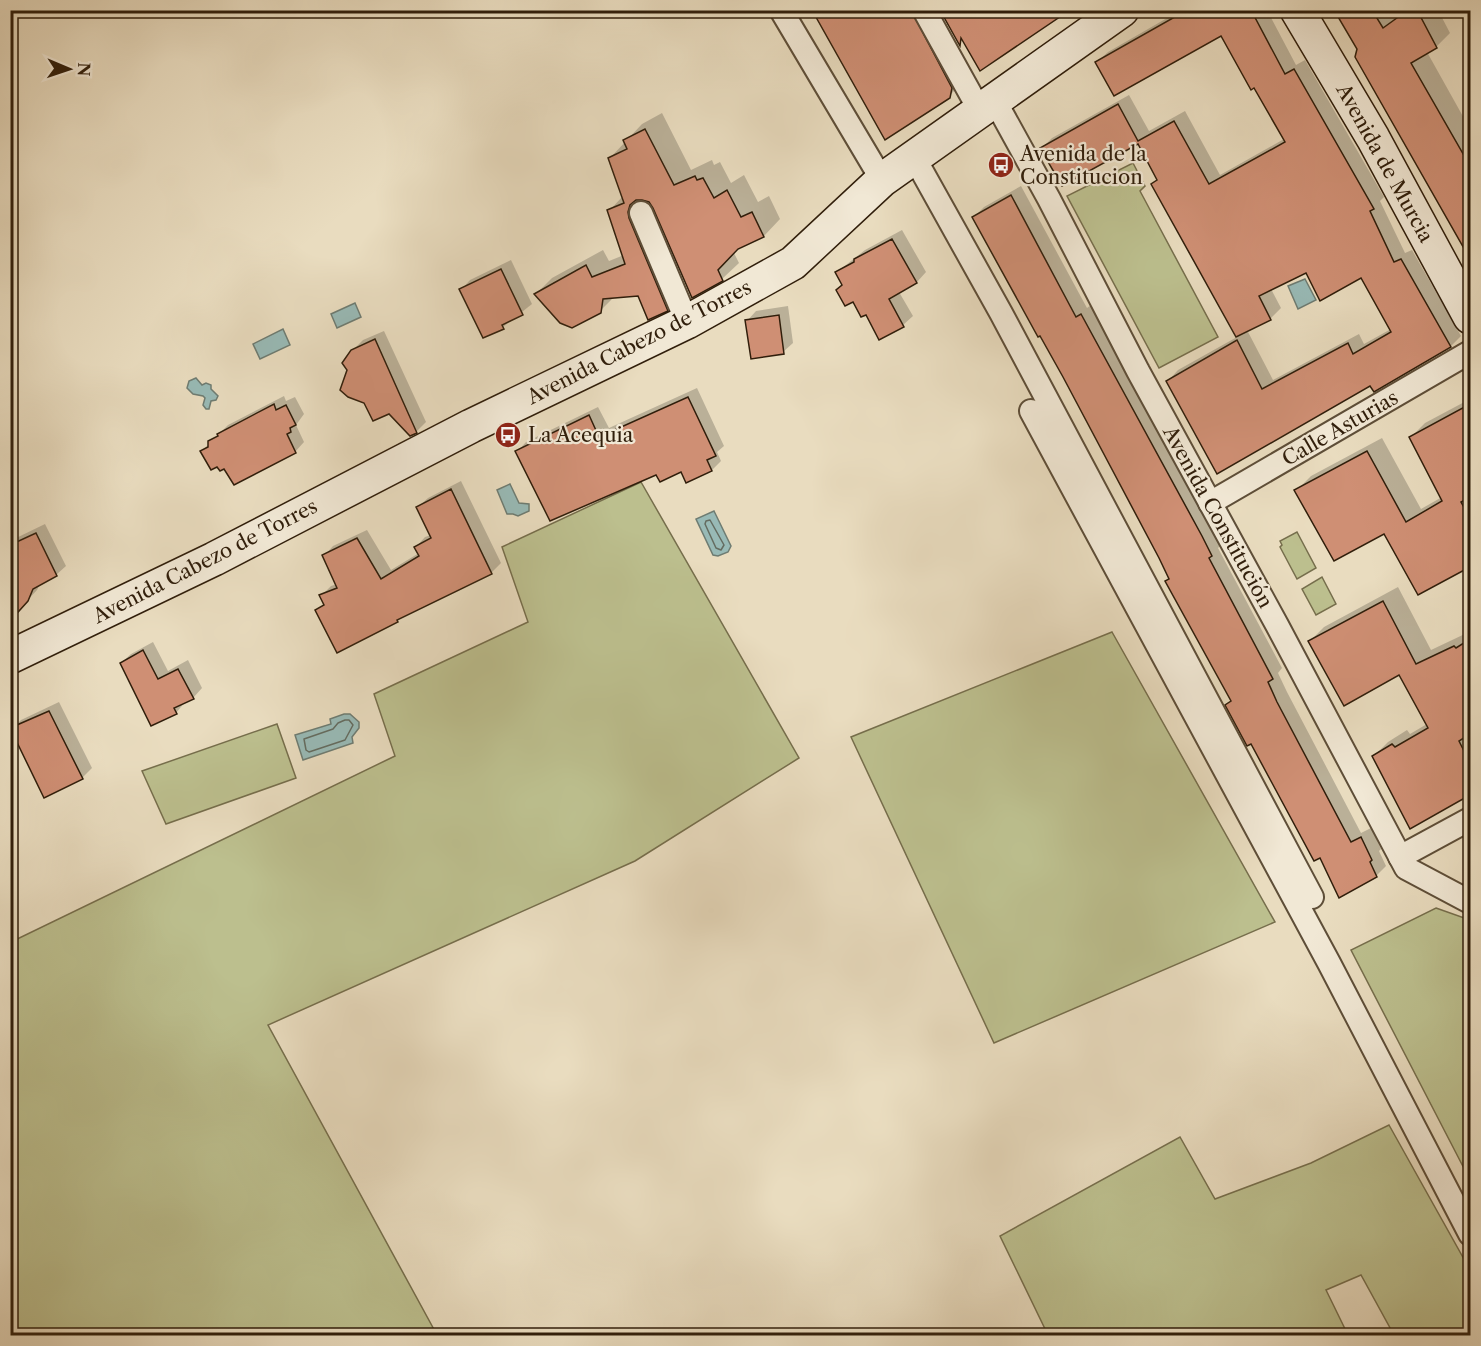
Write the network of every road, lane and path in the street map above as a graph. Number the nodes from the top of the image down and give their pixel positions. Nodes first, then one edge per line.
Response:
1 (781, 10) edge
2 (924, 10) edge
3 (1122, 10) edge
4 (1297, 10) edge
5 (987, 106) junction
6 (914, 157) junction
7 (882, 180) junction
8 (641, 213) dead end
9 (1470, 317) edge
10 (687, 322) junction
11 (1470, 352) edge
12 (1031, 411) dead end
13 (1210, 504) junction
14 (10, 657) edge
15 (1470, 819) edge
16 (1400, 857) junction
17 (1312, 897) dead end
18 (1470, 903) edge
19 (1470, 1234) edge

1 - 7 street
2 - 5 street, Avenida Constitución
3 - 5 street, Avenida Cabezo de Torres
4 - 9 street, Avenida de Murcia
5 - 6 street, Avenida Cabezo de Torres
5 - 13 street, Avenida Constitución
6 - 7 street, Avenida Cabezo de Torres
6 - 17 street
7 - 10 street, Avenida Cabezo de Torres
8 - 10 street
10 - 14 street, Avenida Cabezo de Torres
11 - 13 street, Calle Asturias
12 - 19 street
13 - 16 street, Avenida Constitución
15 - 16 street
16 - 18 street, Avenida Constitución

